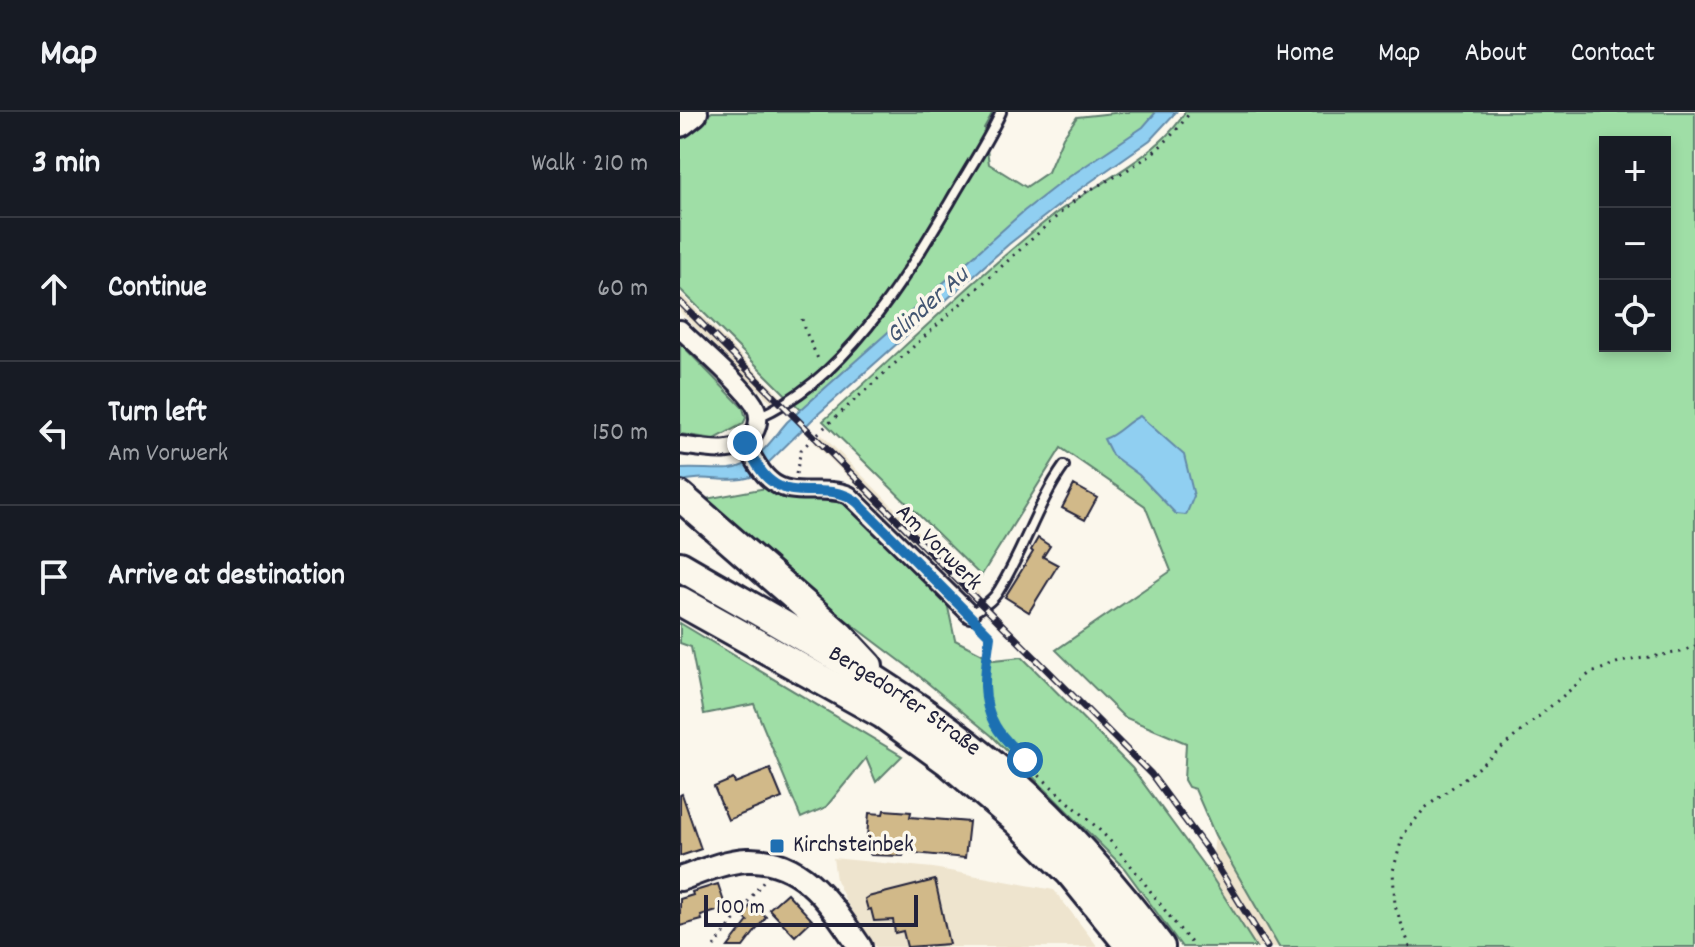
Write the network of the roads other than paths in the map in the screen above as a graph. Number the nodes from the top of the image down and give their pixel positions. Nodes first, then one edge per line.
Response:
1 (693, 112) edge
2 (1001, 112) edge
3 (680, 122) edge
4 (680, 329) edge
5 (758, 417) junction
6 (680, 445) edge
7 (749, 450) junction
8 (1064, 466) dead end
9 (681, 497) edge
10 (680, 566) edge
11 (680, 601) edge
12 (970, 614) joint
13 (890, 690) junction
14 (680, 879) edge
15 (860, 947) edge
16 (1131, 947) edge
17 (1160, 947) edge

1 - 3 highway
2 - 5 lane
4 - 5 street
5 - 7 street
6 - 7 street
7 - 12 street, Am Vorwerk
8 - 12 lane, Am Vorwerk
9 - 13 highway
10 - 13 highway, Bergedorfer Straße
11 - 16 highway, Bergedorfer Straße
13 - 17 highway, Bergedorfer Straße
14 - 15 street

